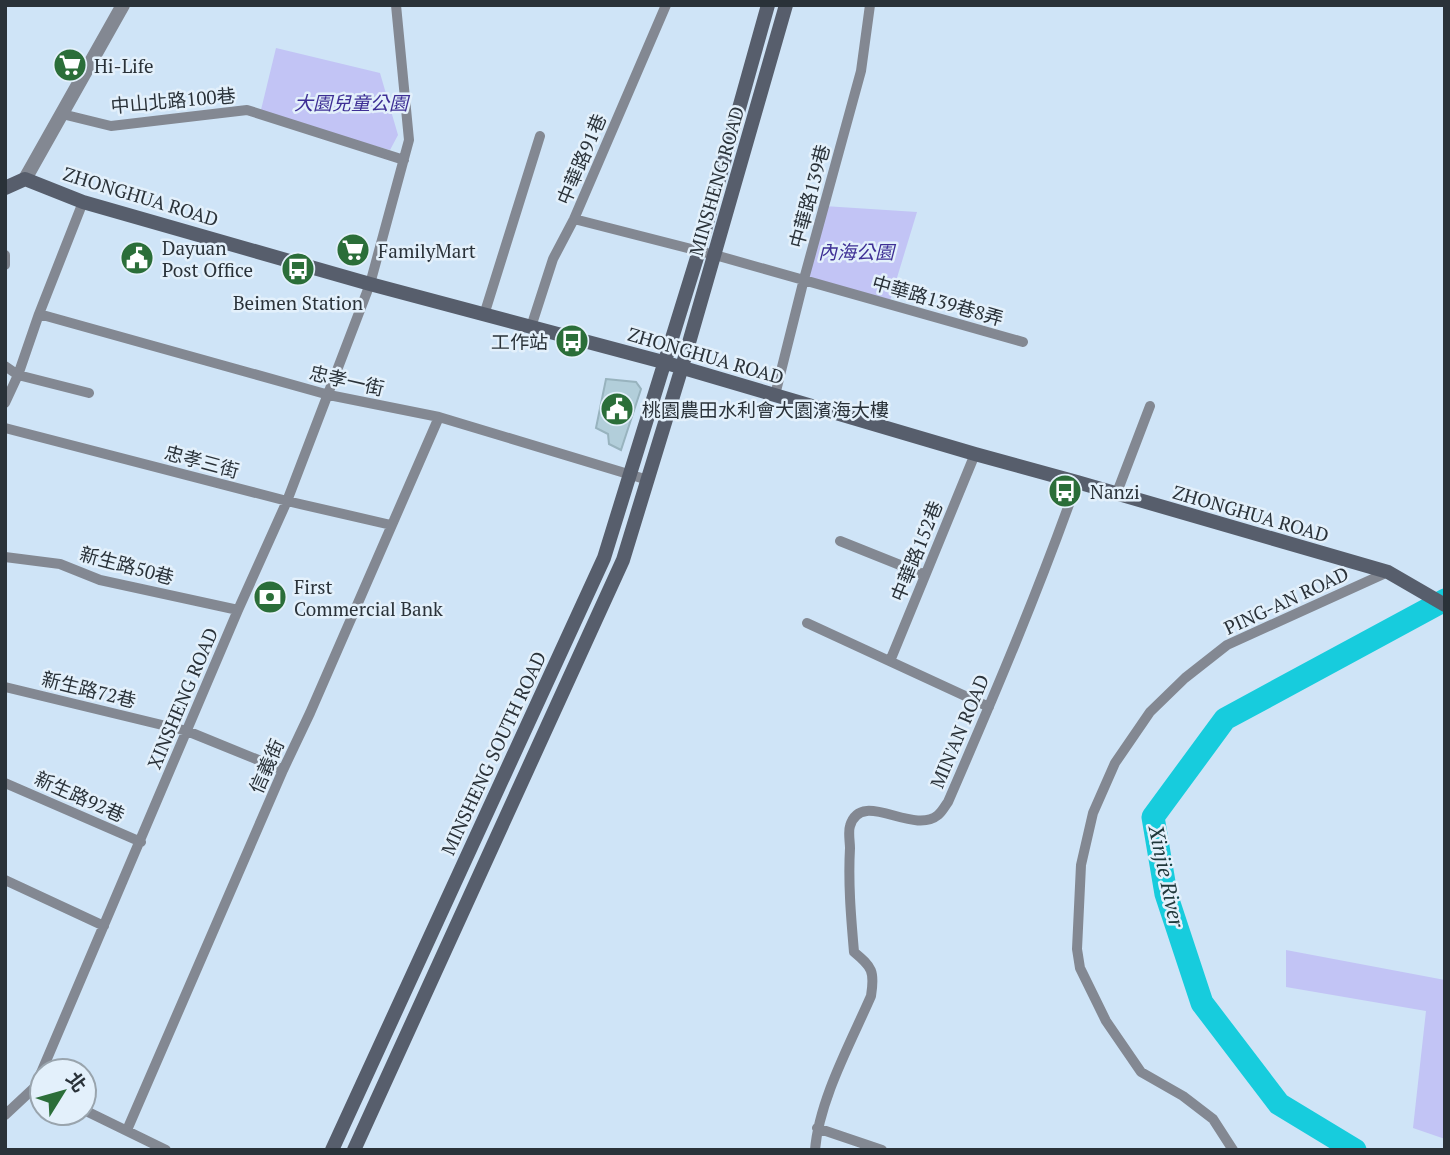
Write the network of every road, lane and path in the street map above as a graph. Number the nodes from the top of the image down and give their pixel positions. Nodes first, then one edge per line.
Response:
1 (123, 5) edge
2 (396, 5) edge
3 (666, 5) edge
4 (768, 5) edge
5 (786, 5) edge
6 (870, 5) edge
7 (62, 114) junction
8 (540, 136) dead end
9 (404, 160) junction
10 (25, 179) junction
11 (5, 188) edge
12 (83, 202) junction
13 (574, 219) junction
14 (707, 253) junction
15 (5, 255) edge
16 (5, 265) edge
17 (804, 279) junction
18 (370, 284) junction
19 (39, 314) junction
20 (484, 315) junction
21 (531, 327) junction
22 (1023, 342) dead end
23 (663, 362) junction
24 (5, 366) edge
25 (682, 367) junction
26 (19, 375) junction
27 (89, 393) dead end
28 (329, 395) junction
29 (775, 395) junction
30 (5, 403) edge
31 (1150, 406) dead end
32 (439, 417) junction
33 (5, 428) edge
34 (975, 454) junction
35 (629, 475) junction
36 (648, 480) junction
37 (1077, 482) junction
38 (1116, 495) junction
39 (287, 501) junction
40 (391, 525) junction
41 (840, 541) dead end
42 (5, 557) edge
43 (1388, 572) junction
44 (925, 575) junction
45 (1445, 605) edge
46 (238, 610) junction
47 (807, 623) dead end
48 (890, 661) junction
49 (5, 687) edge
50 (989, 707) junction
51 (187, 731) junction
52 (283, 769) junction
53 (5, 783) edge
54 (141, 842) junction
55 (5, 880) edge
56 (104, 926) junction
57 (51, 1057) edge
58 (28, 1097) edge
59 (5, 1115) edge
60 (98, 1117) edge
61 (817, 1128) junction
62 (127, 1130) junction
63 (166, 1150) edge
64 (332, 1150) edge
65 (354, 1150) edge
66 (816, 1150) edge
67 (882, 1150) edge
68 (1233, 1150) edge

1 - 7 street
2 - 9 street, XINSHENG ROAD
3 - 13 street, 中華路91巷
4 - 14 main road, MINSHENG ROAD
5 - 14 main road, MINSHENG ROAD
6 - 17 street, 中華路139巷
7 - 9 street, 中山北路100巷
7 - 10 street
8 - 20 street
9 - 18 street, XINSHENG ROAD
10 - 11 main road
10 - 12 main road, ZHONGHUA ROAD
12 - 18 main road, ZHONGHUA ROAD
12 - 19 street
13 - 14 street, 中華路139巷8弄
13 - 21 street, 中華路91巷
14 - 17 street, 中華路139巷8弄
14 - 23 main road, MINSHENG ROAD
14 - 25 main road, MINSHENG ROAD
15 - 16 street
17 - 22 street, 中華路139巷8弄
17 - 29 street, 中華路139巷
18 - 20 main road, ZHONGHUA ROAD
18 - 28 street, XINSHENG ROAD
19 - 26 street
19 - 28 street, 忠孝一街
20 - 21 main road, ZHONGHUA ROAD
21 - 23 main road, ZHONGHUA ROAD
23 - 25 main road, ZHONGHUA ROAD
23 - 35 main road, MINSHENG SOUTH ROAD
24 - 26 street
25 - 29 main road, ZHONGHUA ROAD
25 - 36 main road, MINSHENG SOUTH ROAD
26 - 27 street
26 - 30 street
28 - 32 street, 忠孝一街
28 - 39 street, XINSHENG ROAD
29 - 34 main road, ZHONGHUA ROAD
31 - 38 street
32 - 35 street, 忠孝一街
32 - 40 street, 信義街
33 - 39 street, 忠孝三街
34 - 37 main road, ZHONGHUA ROAD
34 - 44 street, 中華路152巷
35 - 36 street, 忠孝一街
35 - 64 main road, MINSHENG SOUTH ROAD
36 - 65 main road, MINSHENG SOUTH ROAD
37 - 38 main road, ZHONGHUA ROAD
37 - 50 street, MIN'AN ROAD
38 - 43 main road, ZHONGHUA ROAD
39 - 40 street, 忠孝三街
39 - 46 street, XINSHENG ROAD
40 - 52 street, 信義街
41 - 44 street
42 - 46 street, 新生路50巷
43 - 45 main road, ZHONGHUA ROAD
43 - 68 street, PING-AN ROAD
44 - 48 street, 中華路152巷
46 - 51 street, XINSHENG ROAD
47 - 48 street
48 - 50 street
49 - 51 street, 新生路72巷
50 - 61 street, MIN'AN ROAD
51 - 52 street, 新生路72巷
51 - 54 street, XINSHENG ROAD
52 - 62 street, 信義街
53 - 54 street, 新生路92巷
54 - 56 street, XINSHENG ROAD
55 - 56 street
56 - 57 street, XINSHENG ROAD
58 - 59 street, XINSHENG ROAD
60 - 62 street
61 - 66 street, MIN'AN ROAD
61 - 67 street
62 - 63 street

